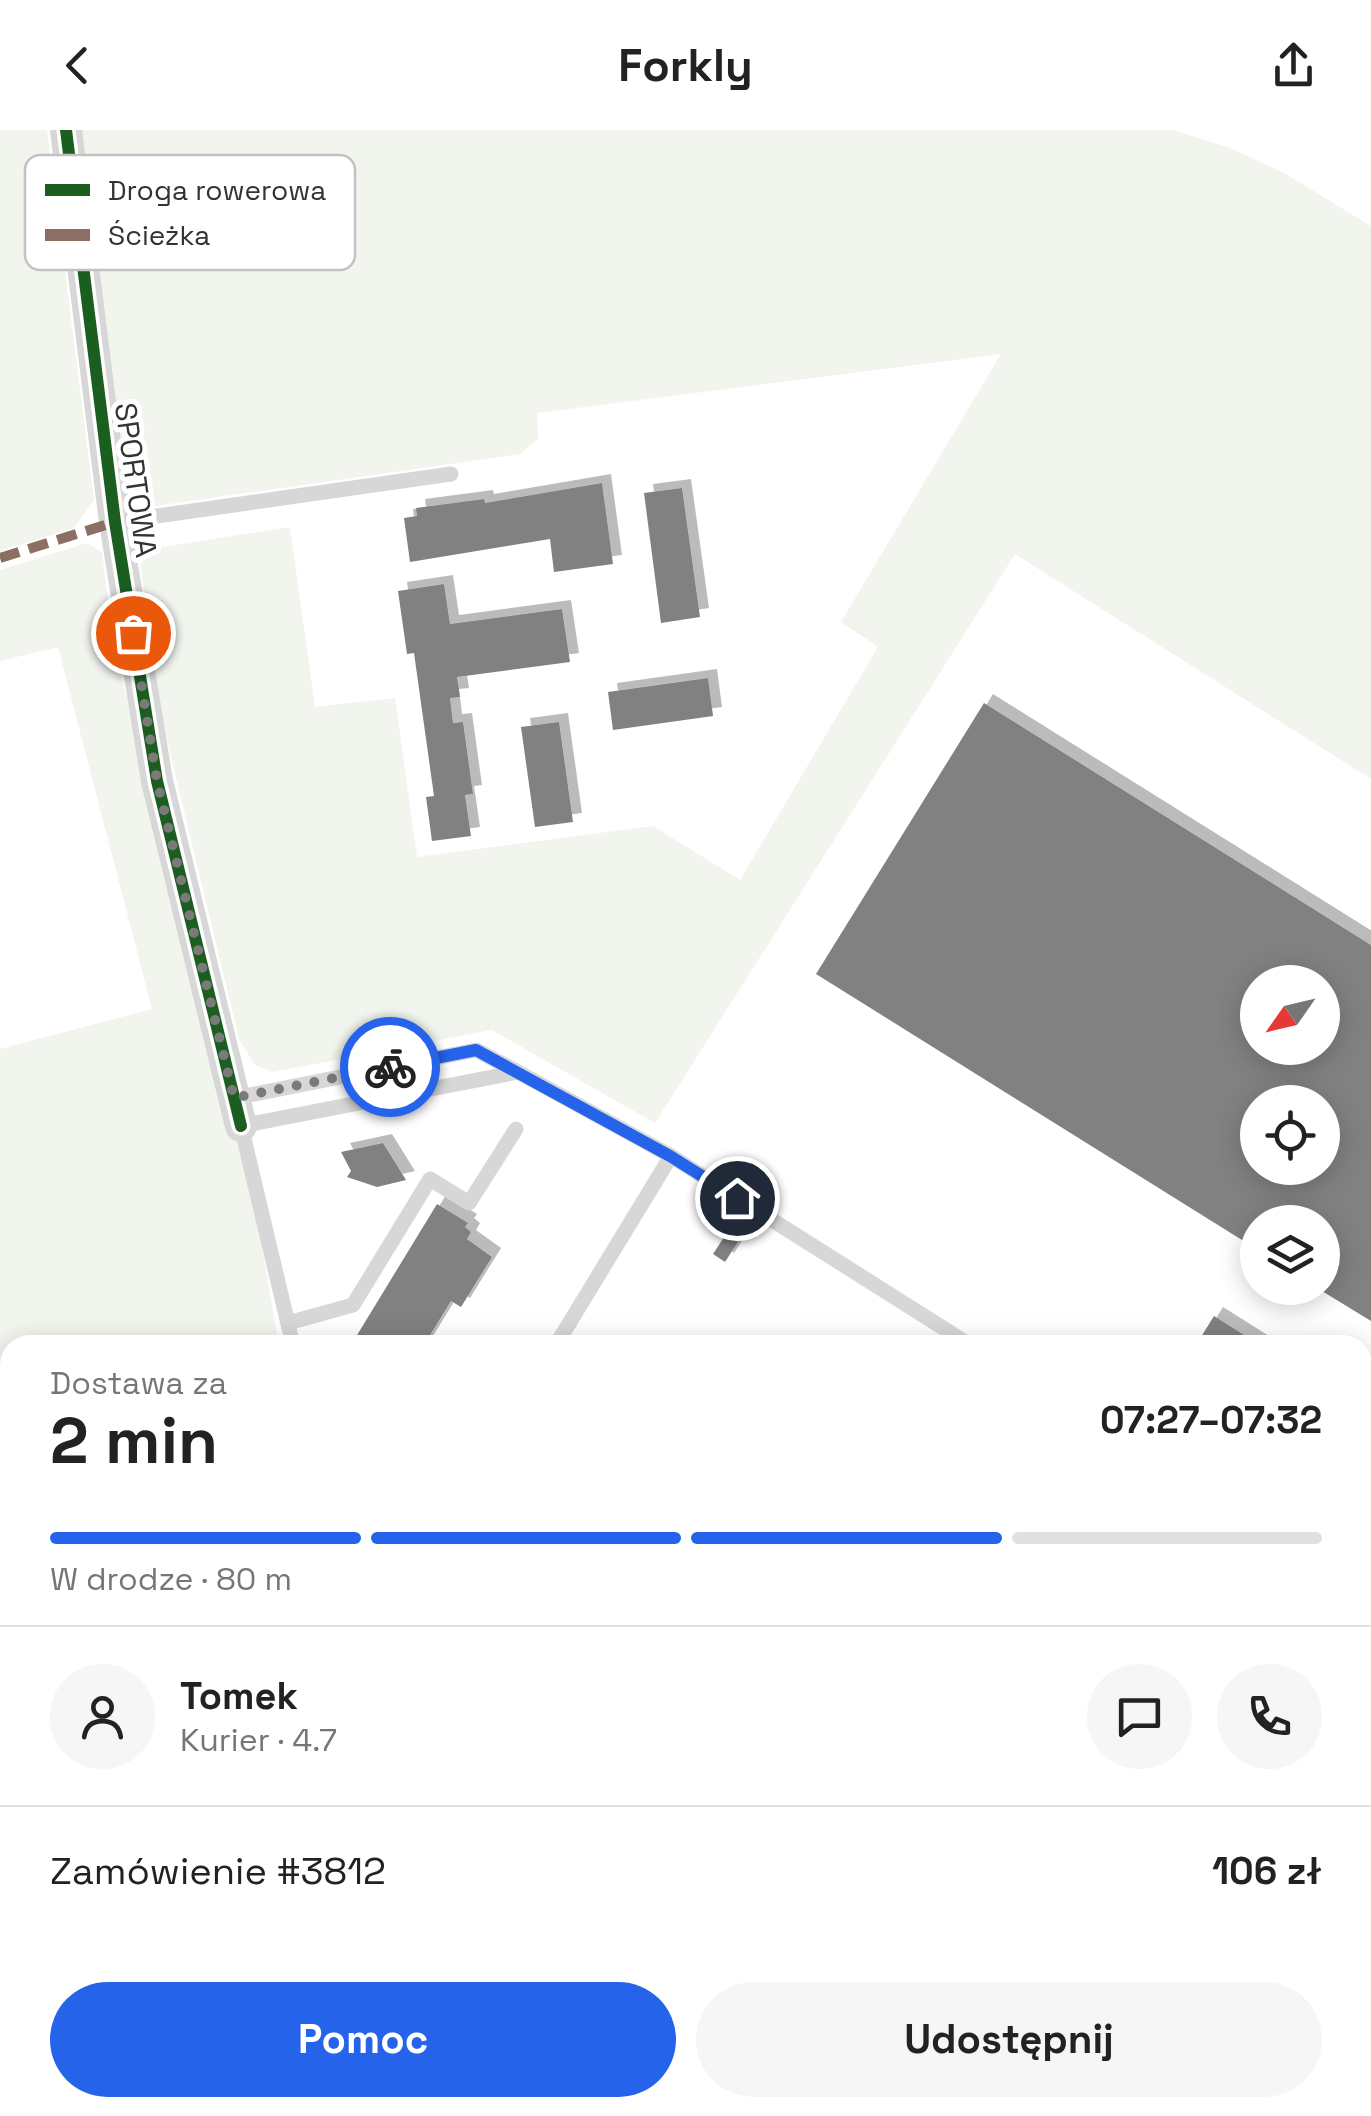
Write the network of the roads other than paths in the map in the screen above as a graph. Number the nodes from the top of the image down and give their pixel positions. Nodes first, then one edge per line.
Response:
1 (66, 130) edge
2 (69, 155) edge
3 (84, 270) edge
4 (451, 474) dead end
5 (116, 522) junction
6 (518, 1072) junction
7 (238, 1112) junction
8 (516, 1129) dead end
9 (670, 1156) junction
10 (288, 1323) junction
11 (291, 1335) edge
12 (562, 1335) edge
13 (954, 1335) edge

1 - 2 street, SPORTOWA
3 - 5 street, SPORTOWA
4 - 5 lane
5 - 7 street, SPORTOWA
6 - 7 lane
6 - 7 lane
6 - 9 lane
7 - 10 lane
8 - 10 lane
9 - 12 lane
9 - 13 lane
10 - 11 lane

